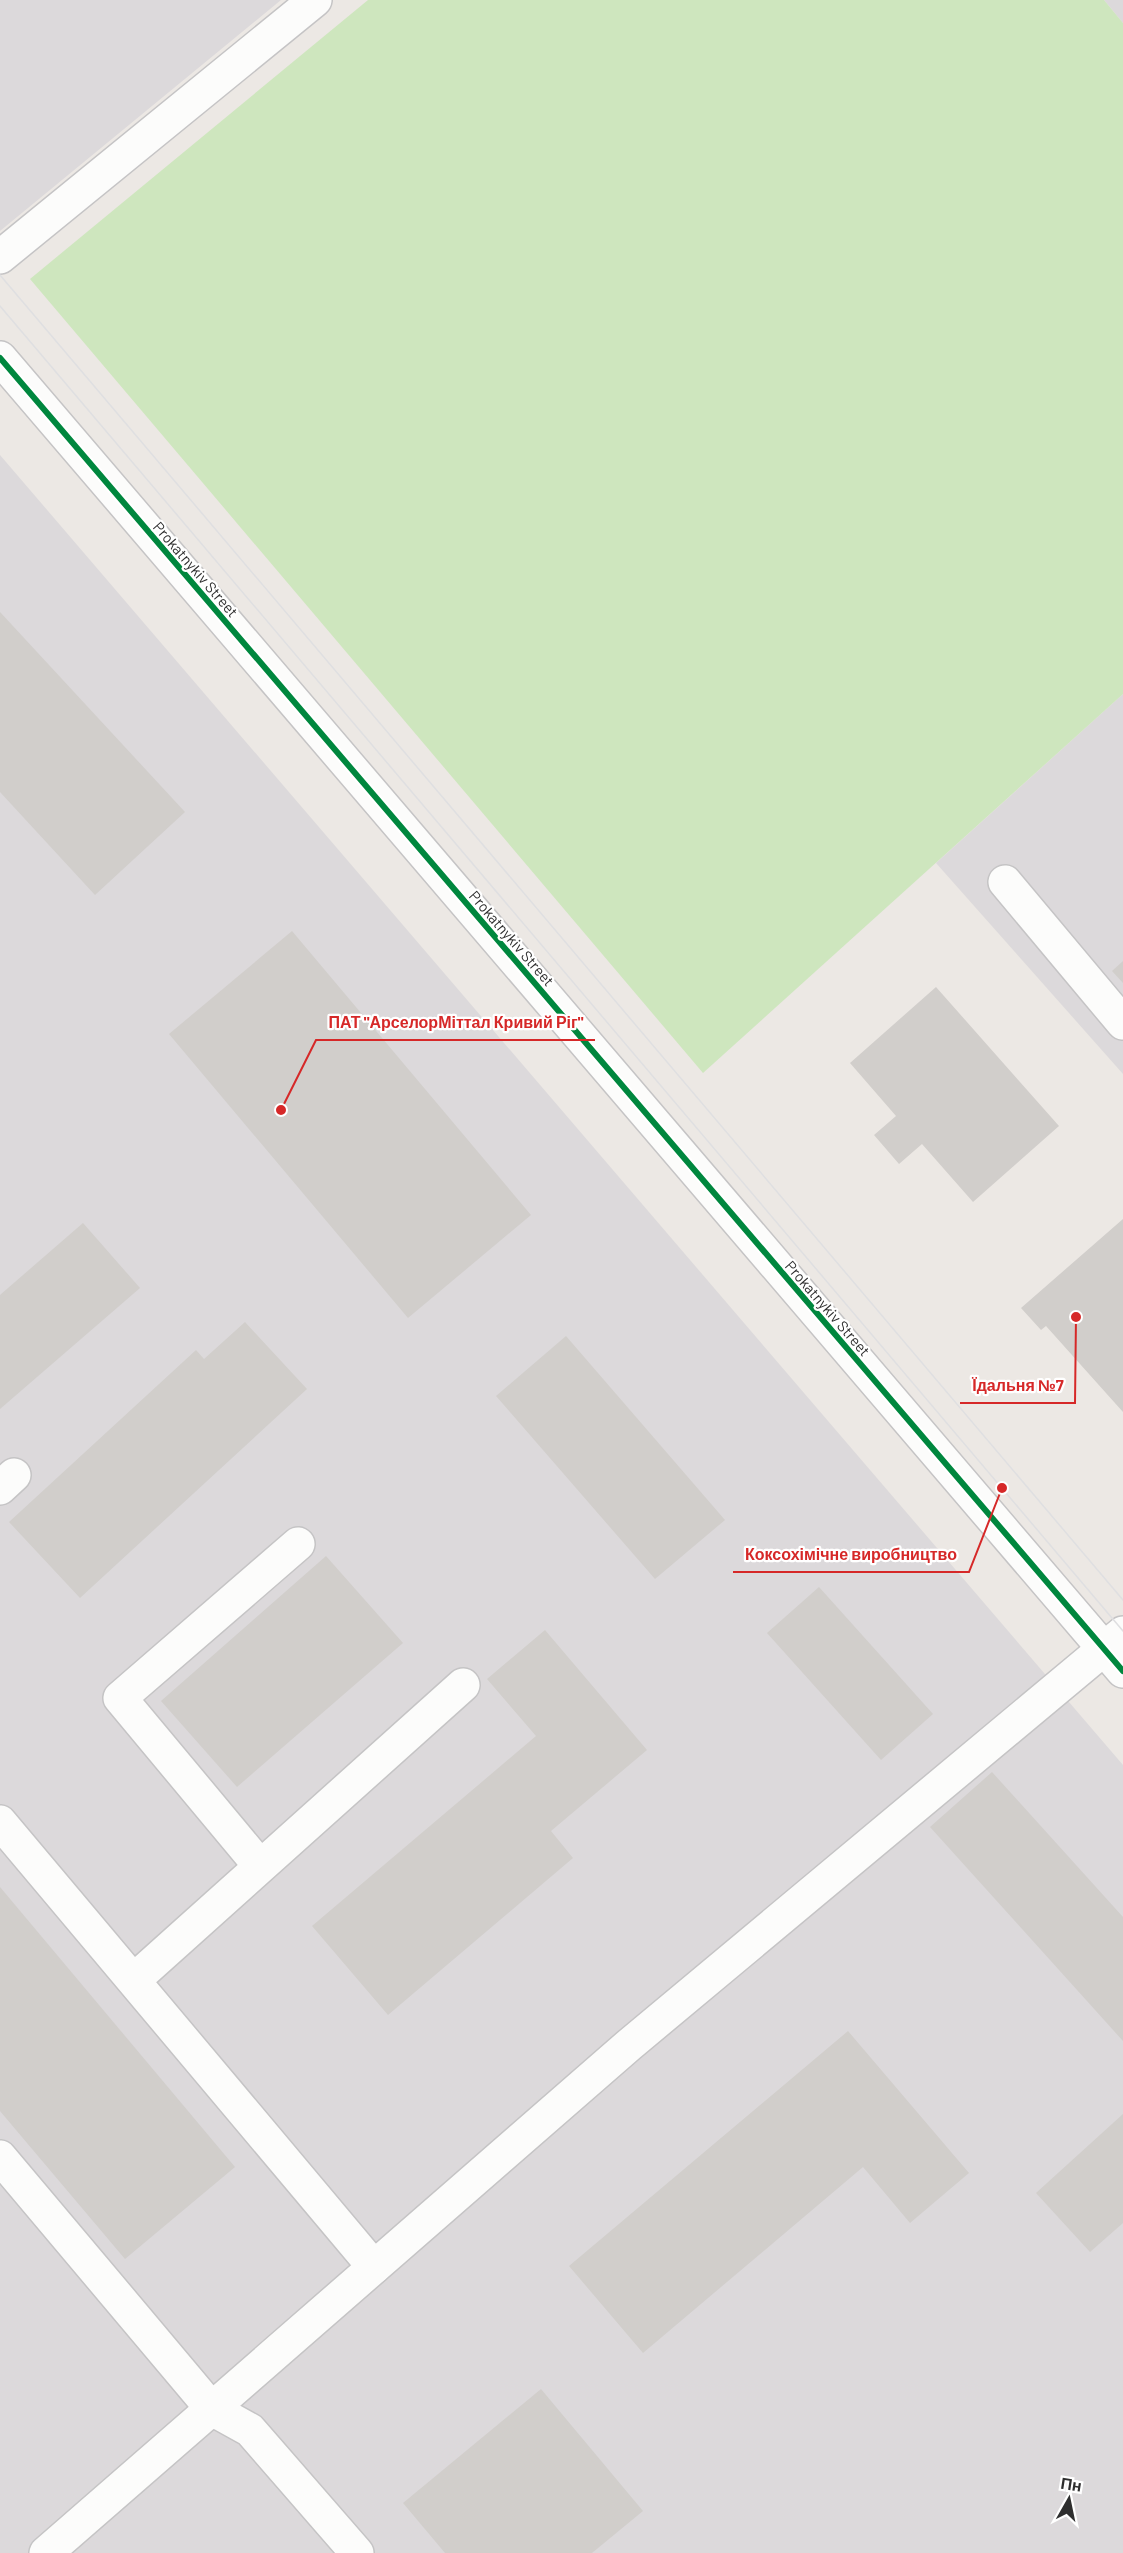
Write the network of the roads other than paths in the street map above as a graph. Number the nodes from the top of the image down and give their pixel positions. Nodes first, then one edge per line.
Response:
1 (315, 0) edge
2 (0, 257) edge
3 (0, 358) edge
4 (1005, 882) dead end
5 (1123, 1023) edge
6 (298, 1544) dead end
7 (1117, 1651) edge
8 (463, 1684) dead end
9 (0, 1822) edge
10 (260, 1866) junction
11 (134, 1980) junction
12 (0, 2157) edge
13 (374, 2267) junction
14 (212, 2409) junction
15 (46, 2553) edge
16 (357, 2553) edge

1 - 2 street
3 - 7 street, Prokatnykiv Street
4 - 5 street
6 - 10 street
7 - 13 street
8 - 10 street
9 - 11 street
10 - 11 street
11 - 13 street
12 - 14 street
13 - 14 street
14 - 15 street
14 - 16 street

